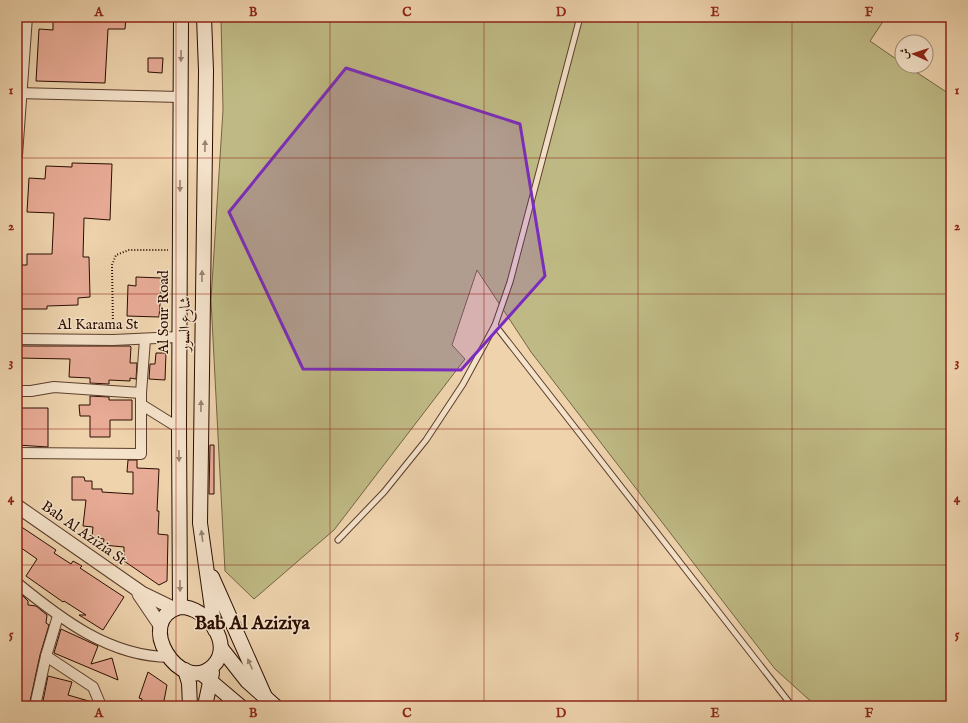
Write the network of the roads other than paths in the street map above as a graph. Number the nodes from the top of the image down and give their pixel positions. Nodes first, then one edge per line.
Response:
1 (27, 17) edge
2 (182, 17) edge
3 (204, 17) edge
4 (580, 17) edge
5 (20, 93) edge
6 (180, 97) junction
7 (17, 155) edge
8 (495, 325) junction
9 (179, 338) junction
10 (17, 339) edge
11 (145, 339) junction
12 (17, 391) edge
13 (141, 393) junction
14 (142, 405) junction
15 (179, 428) junction
16 (17, 453) edge
17 (17, 506) edge
18 (338, 540) dead end
19 (206, 564) junction
20 (17, 583) edge
21 (132, 586) junction
22 (177, 608) junction
23 (58, 616) junction
24 (160, 625) junction
25 (215, 630) junction
26 (221, 648) junction
27 (46, 656) junction
28 (170, 657) junction
29 (185, 670) junction
30 (206, 677) junction
31 (270, 702) edge
32 (35, 706) edge
33 (101, 706) edge
34 (190, 706) edge
35 (205, 706) edge
36 (240, 706) edge
37 (792, 706) edge

1 - 5 street
2 -> 6 main road, Al Sour Road
19 -> 3 main road, شارع السور
4 - 8 lane
5 - 6 street
5 - 7 street
6 -> 9 main road, Al Sour Road
8 - 18 lane
8 - 37 lane
9 - 11 street, Al Karama St
9 - 15 main road, Al Sour Road
10 - 11 street, Al Karama St
11 - 13 street
12 - 13 street
13 - 14 street
14 - 15 street
14 - 16 street
15 -> 22 main road, Al Sour Road
17 - 21 street, Bab Al Azizia St
19 - 25 main road, شارع السور
31 -> 19 main road
20 - 23 street
21 - 22 street, Bab Al Azizia St
21 - 24 street, Bab Al Azizia St
22 - 24 main road
22 - 25 main road
23 - 27 street
23 - 28 street
24 - 28 main road
25 - 26 main road
26 - 30 main road
26 - 31 main road
27 - 32 street
27 - 33 street
28 - 29 main road
29 - 30 main road
29 - 34 main road
30 - 35 main road
30 - 36 main road

